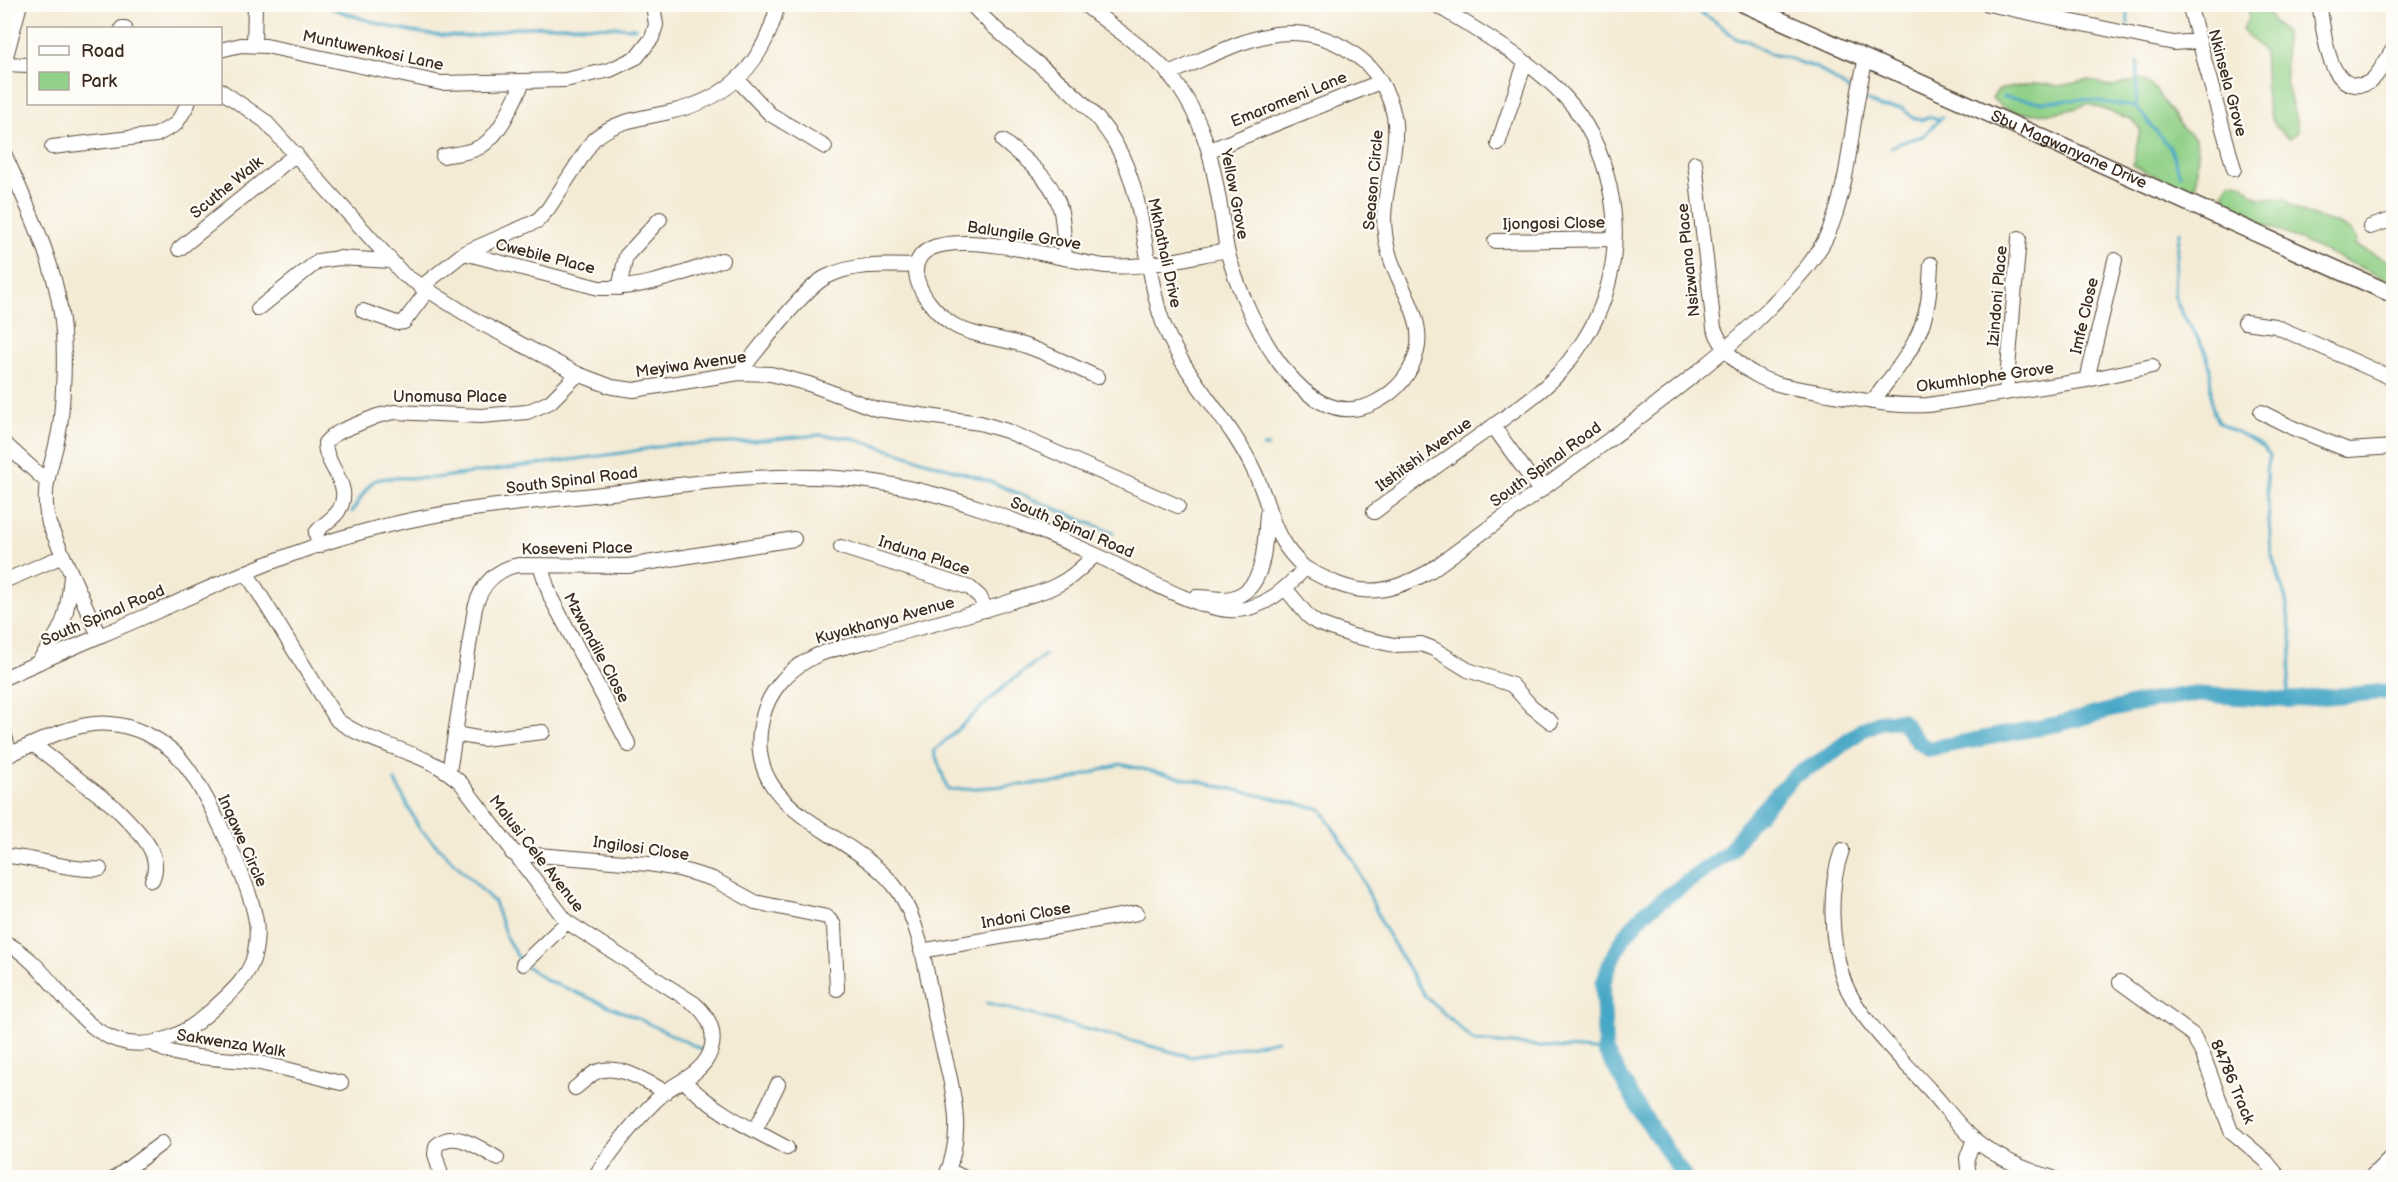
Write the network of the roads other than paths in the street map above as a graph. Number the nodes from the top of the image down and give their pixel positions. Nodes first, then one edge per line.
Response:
1 (20, 4) edge
2 (255, 4) edge
3 (653, 4) edge
4 (778, 4) edge
5 (972, 4) edge
6 (1436, 4) edge
7 (1744, 4) edge
8 (1988, 4) edge
9 (2189, 4) edge
10 (2319, 4) edge
11 (1091, 6) edge
12 (2199, 41) junction
13 (255, 45) junction
14 (2394, 48) edge
15 (222, 49) edge
16 (1866, 59) junction
17 (1525, 63) junction
18 (4, 64) edge
19 (27, 65) edge
20 (1168, 74) junction
21 (737, 79) junction
22 (1380, 82) junction
23 (522, 83) junction
24 (222, 91) edge
25 (187, 105) edge
26 (1003, 141) dead end
27 (1498, 144) dead end
28 (52, 147) dead end
29 (825, 147) dead end
30 (1210, 150) junction
31 (4, 153) edge
32 (296, 154) junction
33 (443, 156) dead end
34 (1695, 163) dead end
35 (2234, 169) dead end
36 (660, 219) dead end
37 (2394, 219) edge
38 (2370, 227) dead end
39 (2019, 238) dead end
40 (1614, 239) junction
41 (1495, 241) dead end
42 (179, 249) dead end
43 (1227, 250) junction
44 (464, 253) junction
45 (1065, 258) junction
46 (722, 260) dead end
47 (2115, 260) dead end
48 (391, 261) junction
49 (1147, 264) junction
50 (1931, 264) dead end
51 (916, 266) junction
52 (619, 288) junction
53 (424, 289) junction
54 (2394, 295) edge
55 (258, 309) dead end
56 (363, 311) dead end
57 (1712, 320) junction
58 (2245, 322) dead end
59 (1746, 330) junction
60 (1725, 351) junction
61 (2152, 366) dead end
62 (739, 373) junction
63 (578, 374) junction
64 (1097, 377) dead end
65 (2394, 379) edge
66 (2087, 380) junction
67 (2006, 393) junction
68 (1872, 402) junction
69 (2261, 412) dead end
70 (1493, 426) junction
71 (4, 443) edge
72 (2394, 447) edge
73 (46, 481) junction
74 (1540, 492) junction
75 (1178, 506) dead end
76 (1268, 508) junction
77 (1374, 512) dead end
78 (794, 539) dead end
79 (319, 546) junction
80 (841, 547) dead end
81 (1095, 555) junction
82 (63, 556) junction
83 (540, 565) junction
84 (1305, 568) junction
85 (246, 572) junction
86 (71, 574) junction
87 (4, 581) edge
88 (1285, 588) junction
89 (1182, 596) junction
90 (986, 610) junction
91 (99, 636) junction
92 (38, 663) junction
93 (4, 678) edge
94 (1551, 722) dead end
95 (4, 732) edge
96 (543, 732) dead end
97 (455, 734) junction
98 (34, 744) junction
99 (629, 745) dead end
100 (7, 756) edge
101 (449, 772) junction
102 (1842, 850) dead end
103 (512, 853) junction
104 (4, 856) edge
105 (100, 869) dead end
106 (152, 880) dead end
107 (1137, 913) dead end
108 (567, 922) junction
109 (4, 942) edge
110 (921, 951) junction
111 (523, 964) dead end
112 (2120, 982) dead end
113 (837, 989) dead end
114 (153, 1043) junction
115 (684, 1081) junction
116 (341, 1083) dead end
117 (778, 1084) dead end
118 (575, 1088) dead end
119 (666, 1092) junction
120 (755, 1131) junction
121 (1974, 1139) junction
122 (162, 1143) dead end
123 (787, 1148) dead end
124 (2394, 1154) edge
125 (497, 1158) dead end
126 (946, 1174) edge
127 (115, 1178) edge
128 (442, 1178) edge
129 (594, 1178) edge
130 (965, 1178) edge
131 (1970, 1178) edge
132 (2053, 1178) edge
133 (2280, 1178) edge
134 (2370, 1178) edge

1 - 18 street
2 - 13 street
3 - 23 street, Muntuwenkosi Lane
4 - 21 street
5 - 49 street, Mkhathali Drive
6 - 17 street, Itshitshi Avenue
7 - 16 main road, Sbu Magwanyane Drive
8 - 12 street
9 - 12 street, Nkinsela Grove
10 - 14 street
11 - 20 street, Yellow Grove
12 - 35 street, Nkinsela Grove
13 - 15 street, Muntuwenkosi Lane
13 - 23 street, Muntuwenkosi Lane
16 - 54 main road, Sbu Magwanyane Drive
16 - 59 street, South Spinal Road
17 - 27 street
17 - 40 street, Itshitshi Avenue
18 - 19 street
20 - 22 street, Season Circle
20 - 30 street, Yellow Grove
21 - 29 street
21 - 44 street
22 - 30 street, Emaromeni Lane
22 - 43 street, Season Circle
23 - 33 street
24 - 32 street, Meyiwa Avenue
25 - 28 street
26 - 45 street
30 - 43 street, Yellow Grove
31 - 73 street
32 - 42 street, Scuthe Walk
32 - 48 street, Meyiwa Avenue
34 - 57 street, Nsizwana Place
36 - 52 street
37 - 38 street
39 - 67 street, Izindoni Place
40 - 41 street, Ijongosi Close
40 - 70 street, Itshitshi Avenue
43 - 49 street, Yellow Grove
44 - 52 street, Cwebile Place
44 - 53 street
45 - 49 street, Balungile Grove
45 - 51 street, Balungile Grove
46 - 52 street, Cwebile Place
47 - 66 street, Imfe Close
48 - 53 street, Meyiwa Avenue
48 - 55 street
49 - 76 street, Mkhathali Drive
50 - 68 street
51 - 62 street
51 - 64 street
53 - 56 street
53 - 63 street, Meyiwa Avenue
57 - 59 street
57 - 60 street, Nsizwana Place
58 - 65 street
59 - 60 street, South Spinal Road
60 - 68 street, Okumhlophe Grove
60 - 74 street, South Spinal Road
61 - 66 street, Okumhlophe Grove
62 - 63 street, Meyiwa Avenue
62 - 75 street, Meyiwa Avenue
63 - 79 street, Unomusa Place
66 - 67 street, Okumhlophe Grove
67 - 68 street, Okumhlophe Grove
69 - 72 street
70 - 74 street, Itshitshi Avenue
70 - 77 street, Itshitshi Avenue
71 - 73 street
73 - 82 street
74 - 84 street, South Spinal Road
76 - 84 street, Mkhathali Drive
76 - 89 street
78 - 83 street, Koseveni Place
79 - 81 street, South Spinal Road
79 - 85 street, South Spinal Road
80 - 90 street, Induna Place
81 - 89 street, South Spinal Road
81 - 90 street, Kuyakhanya Avenue
82 - 86 street
82 - 87 street
83 - 97 street, Koseveni Place
83 - 99 street, Mzwandile Close
84 - 88 street, South Spinal Road
85 - 91 street, South Spinal Road
85 - 101 street, Malusi Cele Avenue
86 - 91 street
86 - 92 street
88 - 89 street, South Spinal Road
88 - 94 street
90 - 110 street, Kuyakhanya Avenue
91 - 92 street, South Spinal Road
92 - 93 street, South Spinal Road
95 - 100 street
96 - 97 street
97 - 101 street, Koseveni Place
98 - 100 street, Inqawe Circle
98 - 106 street
98 - 114 street, Inqawe Circle
101 - 103 street, Malusi Cele Avenue
102 - 121 street
103 - 108 street, Malusi Cele Avenue
103 - 113 street, Ingilosi Close
104 - 105 street
107 - 110 street, Indoni Close
108 - 111 street
108 - 115 street, Malusi Cele Avenue
109 - 114 street, Inqawe Circle
110 - 126 street, Kuyakhanya Avenue
112 - 133 street, 84786 Track
114 - 116 street, Sakwenza Walk
115 - 119 street, Malusi Cele Avenue
115 - 120 street
117 - 120 street
118 - 119 street
119 - 129 street, Malusi Cele Avenue
120 - 123 street
121 - 131 street
121 - 132 street
122 - 127 street
124 - 134 street
125 - 128 street
126 - 130 street

